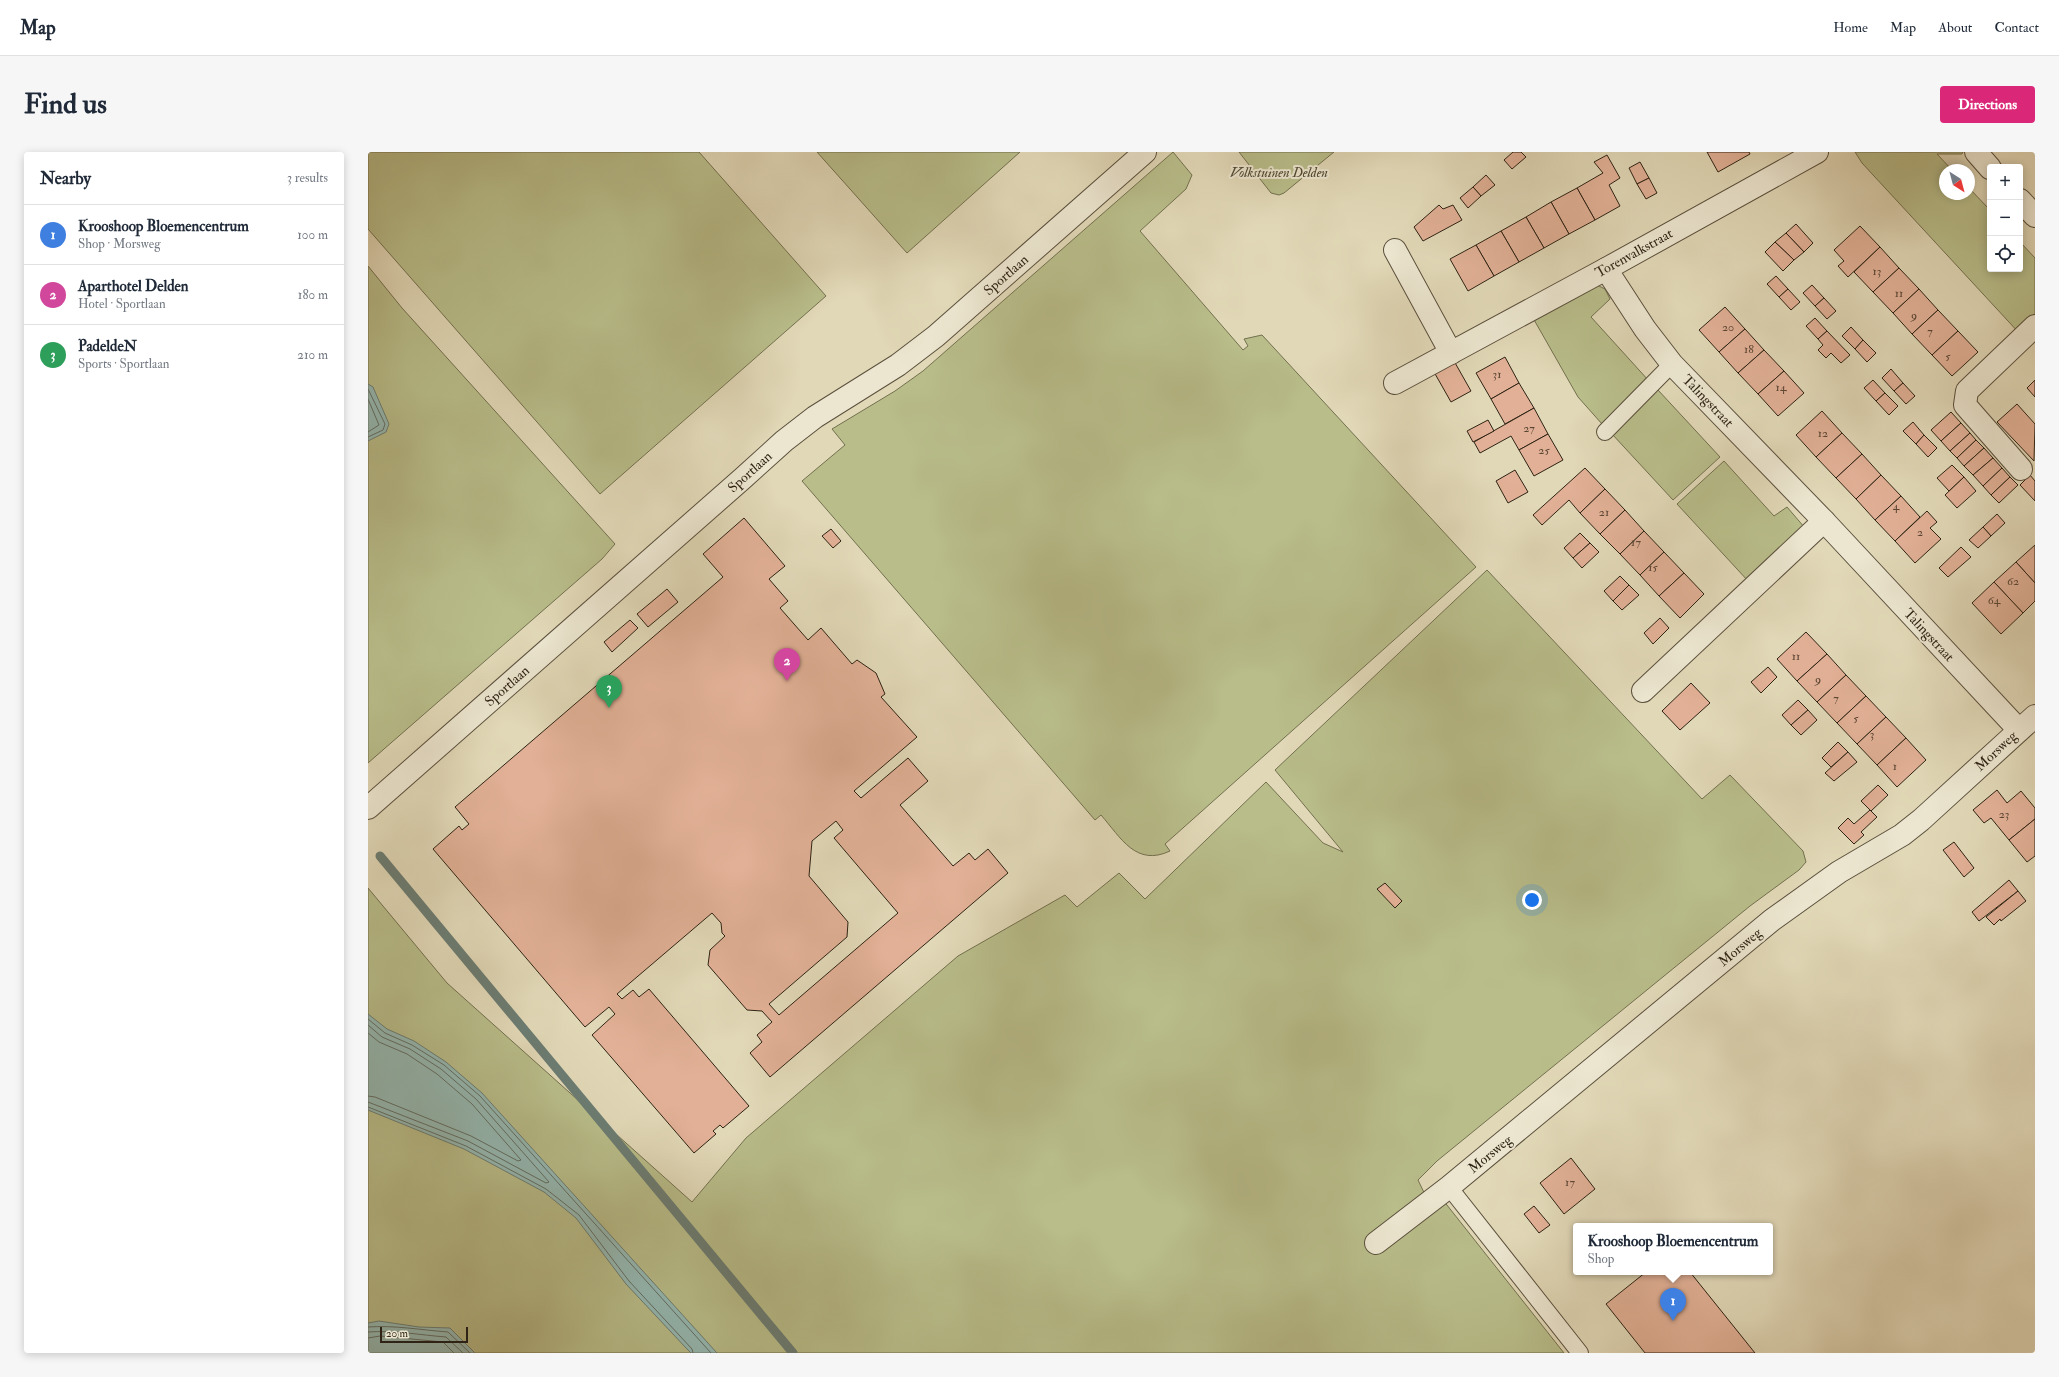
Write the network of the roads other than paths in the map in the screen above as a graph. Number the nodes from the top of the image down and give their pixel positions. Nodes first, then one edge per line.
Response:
1 (1145, 152) edge
2 (1816, 152) edge
3 (1976, 152) edge
4 (1987, 165) edge
5 (2023, 203) edge
6 (2035, 216) edge
7 (1396, 250) dead end
8 (1606, 269) junction
9 (2035, 326) edge
10 (1451, 353) junction
11 (1672, 364) junction
12 (1395, 383) dead end
13 (1605, 432) dead end
14 (2021, 469) dead end
15 (1824, 521) junction
16 (1644, 691) dead end
17 (2030, 721) edge
18 (368, 808) edge
19 (1449, 1187) junction
20 (1376, 1243) dead end
21 (1580, 1353) edge

1 - 18 street, Sportlaan
2 - 8 street, Torenvalkstraat
3 - 4 street
5 - 6 street
7 - 10 street
8 - 10 street, Torenvalkstraat
8 - 11 street, Talingstraat
9 - 14 street
10 - 12 street, Torenvalkstraat
11 - 13 lane
11 - 15 street, Talingstraat
15 - 16 street
15 - 17 street, Talingstraat
17 - 19 street, Morsweg
19 - 20 street, Morsweg
19 - 21 lane

